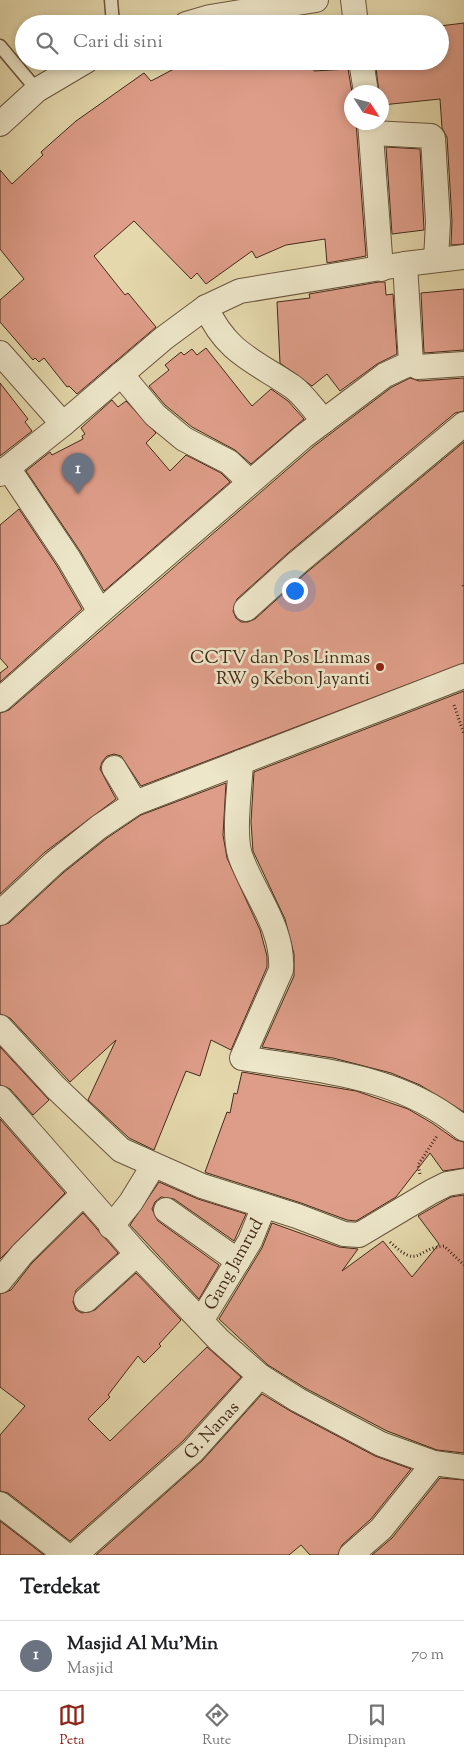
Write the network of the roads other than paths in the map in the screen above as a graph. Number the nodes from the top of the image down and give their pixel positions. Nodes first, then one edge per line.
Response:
1 (112, 0) edge
2 (316, 0) edge
3 (353, 0) edge
4 (113, 15) edge
5 (222, 15) edge
6 (355, 15) edge
7 (0, 46) edge
8 (15, 64) edge
9 (20, 70) edge
10 (71, 70) edge
11 (362, 70) edge
12 (365, 85) edge
13 (37, 90) junction
14 (0, 124) edge
15 (371, 130) edge
16 (386, 130) edge
17 (464, 257) edge
18 (436, 260) junction
19 (405, 264) junction
20 (381, 269) junction
21 (206, 307) junction
22 (0, 353) edge
23 (411, 363) junction
24 (464, 364) edge
25 (121, 374) junction
26 (324, 421) junction
27 (63, 424) junction
28 (464, 424) edge
29 (4, 471) edge
30 (250, 482) junction
31 (246, 609) dead end
32 (100, 612) junction
33 (456, 679) edge
34 (0, 700) edge
35 (241, 762) junction
36 (114, 768) dead end
37 (135, 803) junction
38 (0, 913) edge
39 (0, 1028) edge
40 (0, 1098) edge
41 (457, 1123) edge
42 (152, 1171) junction
43 (464, 1181) edge
44 (83, 1194) junction
45 (263, 1209) junction
46 (166, 1210) dead end
47 (111, 1227) junction
48 (137, 1254) junction
49 (238, 1261) junction
50 (0, 1281) edge
51 (86, 1300) dead end
52 (201, 1321) junction
53 (260, 1376) junction
54 (434, 1463) junction
55 (464, 1467) edge
56 (0, 1504) edge
57 (66, 1555) edge
58 (75, 1555) edge
59 (351, 1555) edge

1 - 4 lane
2 - 5 street
3 - 6 street
7 - 8 lane
9 - 13 lane
10 - 13 street
11 - 12 street
13 - 14 street
15 - 20 street
16 - 18 street
17 - 18 street
18 - 19 street
19 - 20 street
19 - 23 street
20 - 21 street
21 - 25 street
21 - 26 street
22 - 27 street
23 - 24 street
23 - 26 street
25 - 27 street
25 - 30 street
26 - 30 street
27 - 29 street
28 - 31 street
29 - 32 street
30 - 32 street
32 - 34 street
33 - 35 street
35 - 37 street
35 - 41 street
36 - 37 street
37 - 38 street
39 - 42 street
40 - 44 street
42 - 45 street
42 - 47 street
43 - 45 street
44 - 47 street
44 - 50 street
45 - 49 street, Gang Jamrud
46 - 49 street
47 - 48 street
48 - 51 street
48 - 52 street
49 - 52 street, Gang Jamrud
52 - 53 street
53 - 54 street
53 - 58 street, G. Nanas
54 - 55 street
54 - 59 street
56 - 57 street

